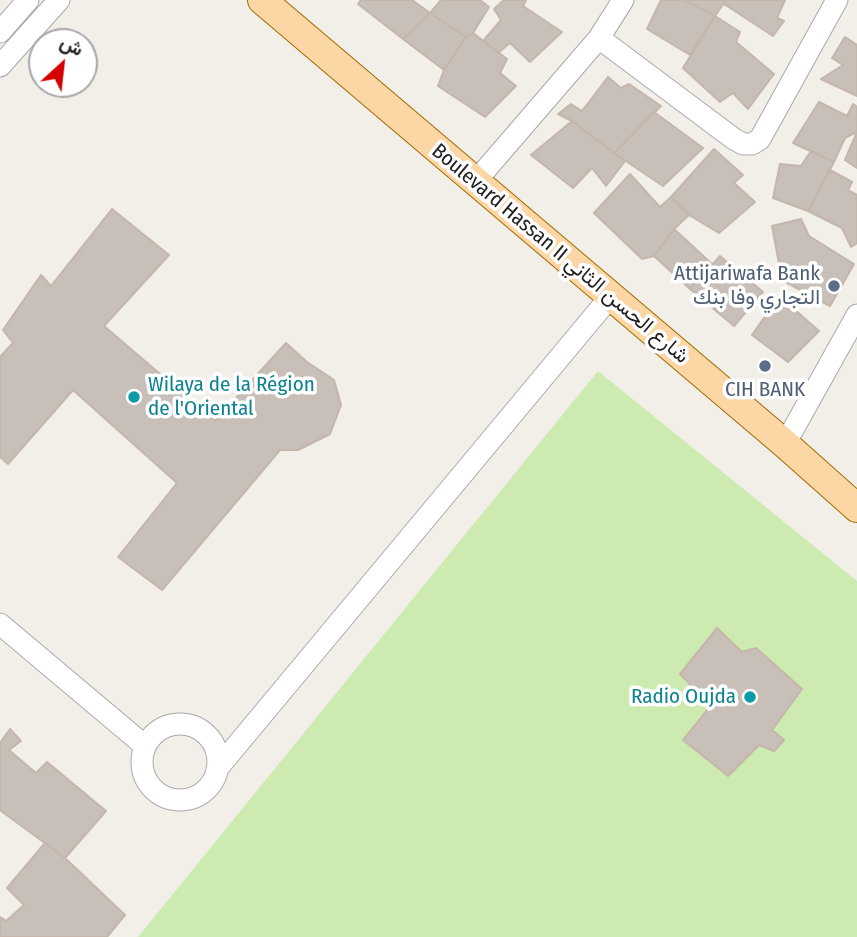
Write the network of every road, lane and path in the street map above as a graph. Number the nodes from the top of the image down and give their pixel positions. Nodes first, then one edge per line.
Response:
1 (28, 0) edge
2 (59, 0) edge
3 (261, 0) edge
4 (623, 0) edge
5 (837, 0) edge
6 (0, 32) edge
7 (599, 38) junction
8 (0, 66) edge
9 (475, 182) junction
10 (610, 297) junction
11 (857, 315) edge
12 (785, 444) junction
13 (857, 508) edge
14 (0, 624) edge
15 (145, 746) junction
16 (218, 769) junction

1 - 6 street
2 - 8 street
3 - 9 main road, Boulevard Hassan II شارع الحسن الثاني
4 - 7 street
5 - 7 street
7 - 9 street
9 - 10 main road, Boulevard Hassan II شارع الحسن الثاني
10 - 12 main road, Boulevard Hassan II شارع الحسن الثاني
10 - 16 street
11 - 12 street
12 - 13 main road, Boulevard Hassan II شارع الحسن الثاني
14 - 15 street
15 - 16 street
15 - 16 street

